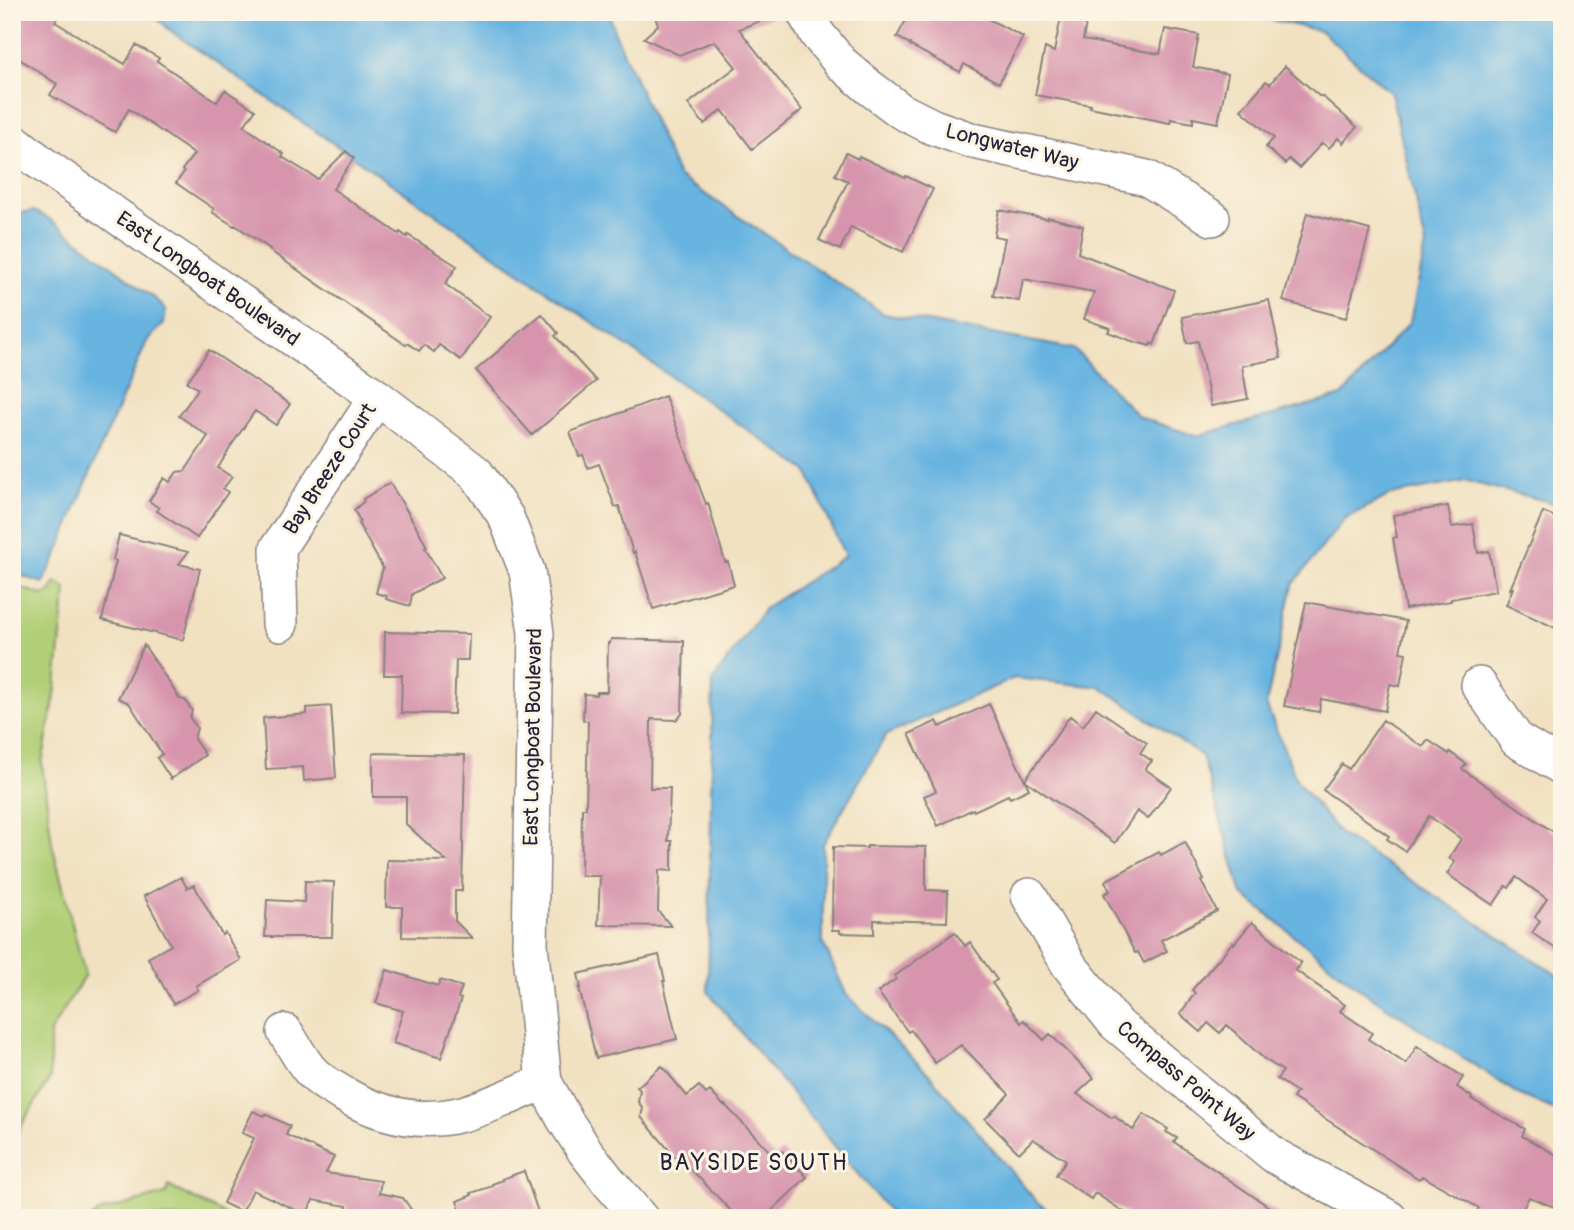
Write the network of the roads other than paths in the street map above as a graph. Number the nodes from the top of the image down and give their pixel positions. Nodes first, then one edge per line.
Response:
1 (804, 12) edge
2 (12, 140) edge
3 (1212, 218) dead end
4 (377, 397) junction
5 (280, 624) dead end
6 (1479, 685) dead end
7 (1562, 767) edge
8 (1029, 897) dead end
9 (285, 1032) dead end
10 (544, 1082) junction
11 (640, 1218) edge
12 (1389, 1218) edge

1 - 3 street, Longwater Way
2 - 4 street, East Longboat Boulevard
4 - 5 street, Bay Breeze Court
4 - 10 street, East Longboat Boulevard
6 - 7 street
8 - 12 street, Compass Point Way
9 - 10 street
10 - 11 street, East Longboat Boulevard

